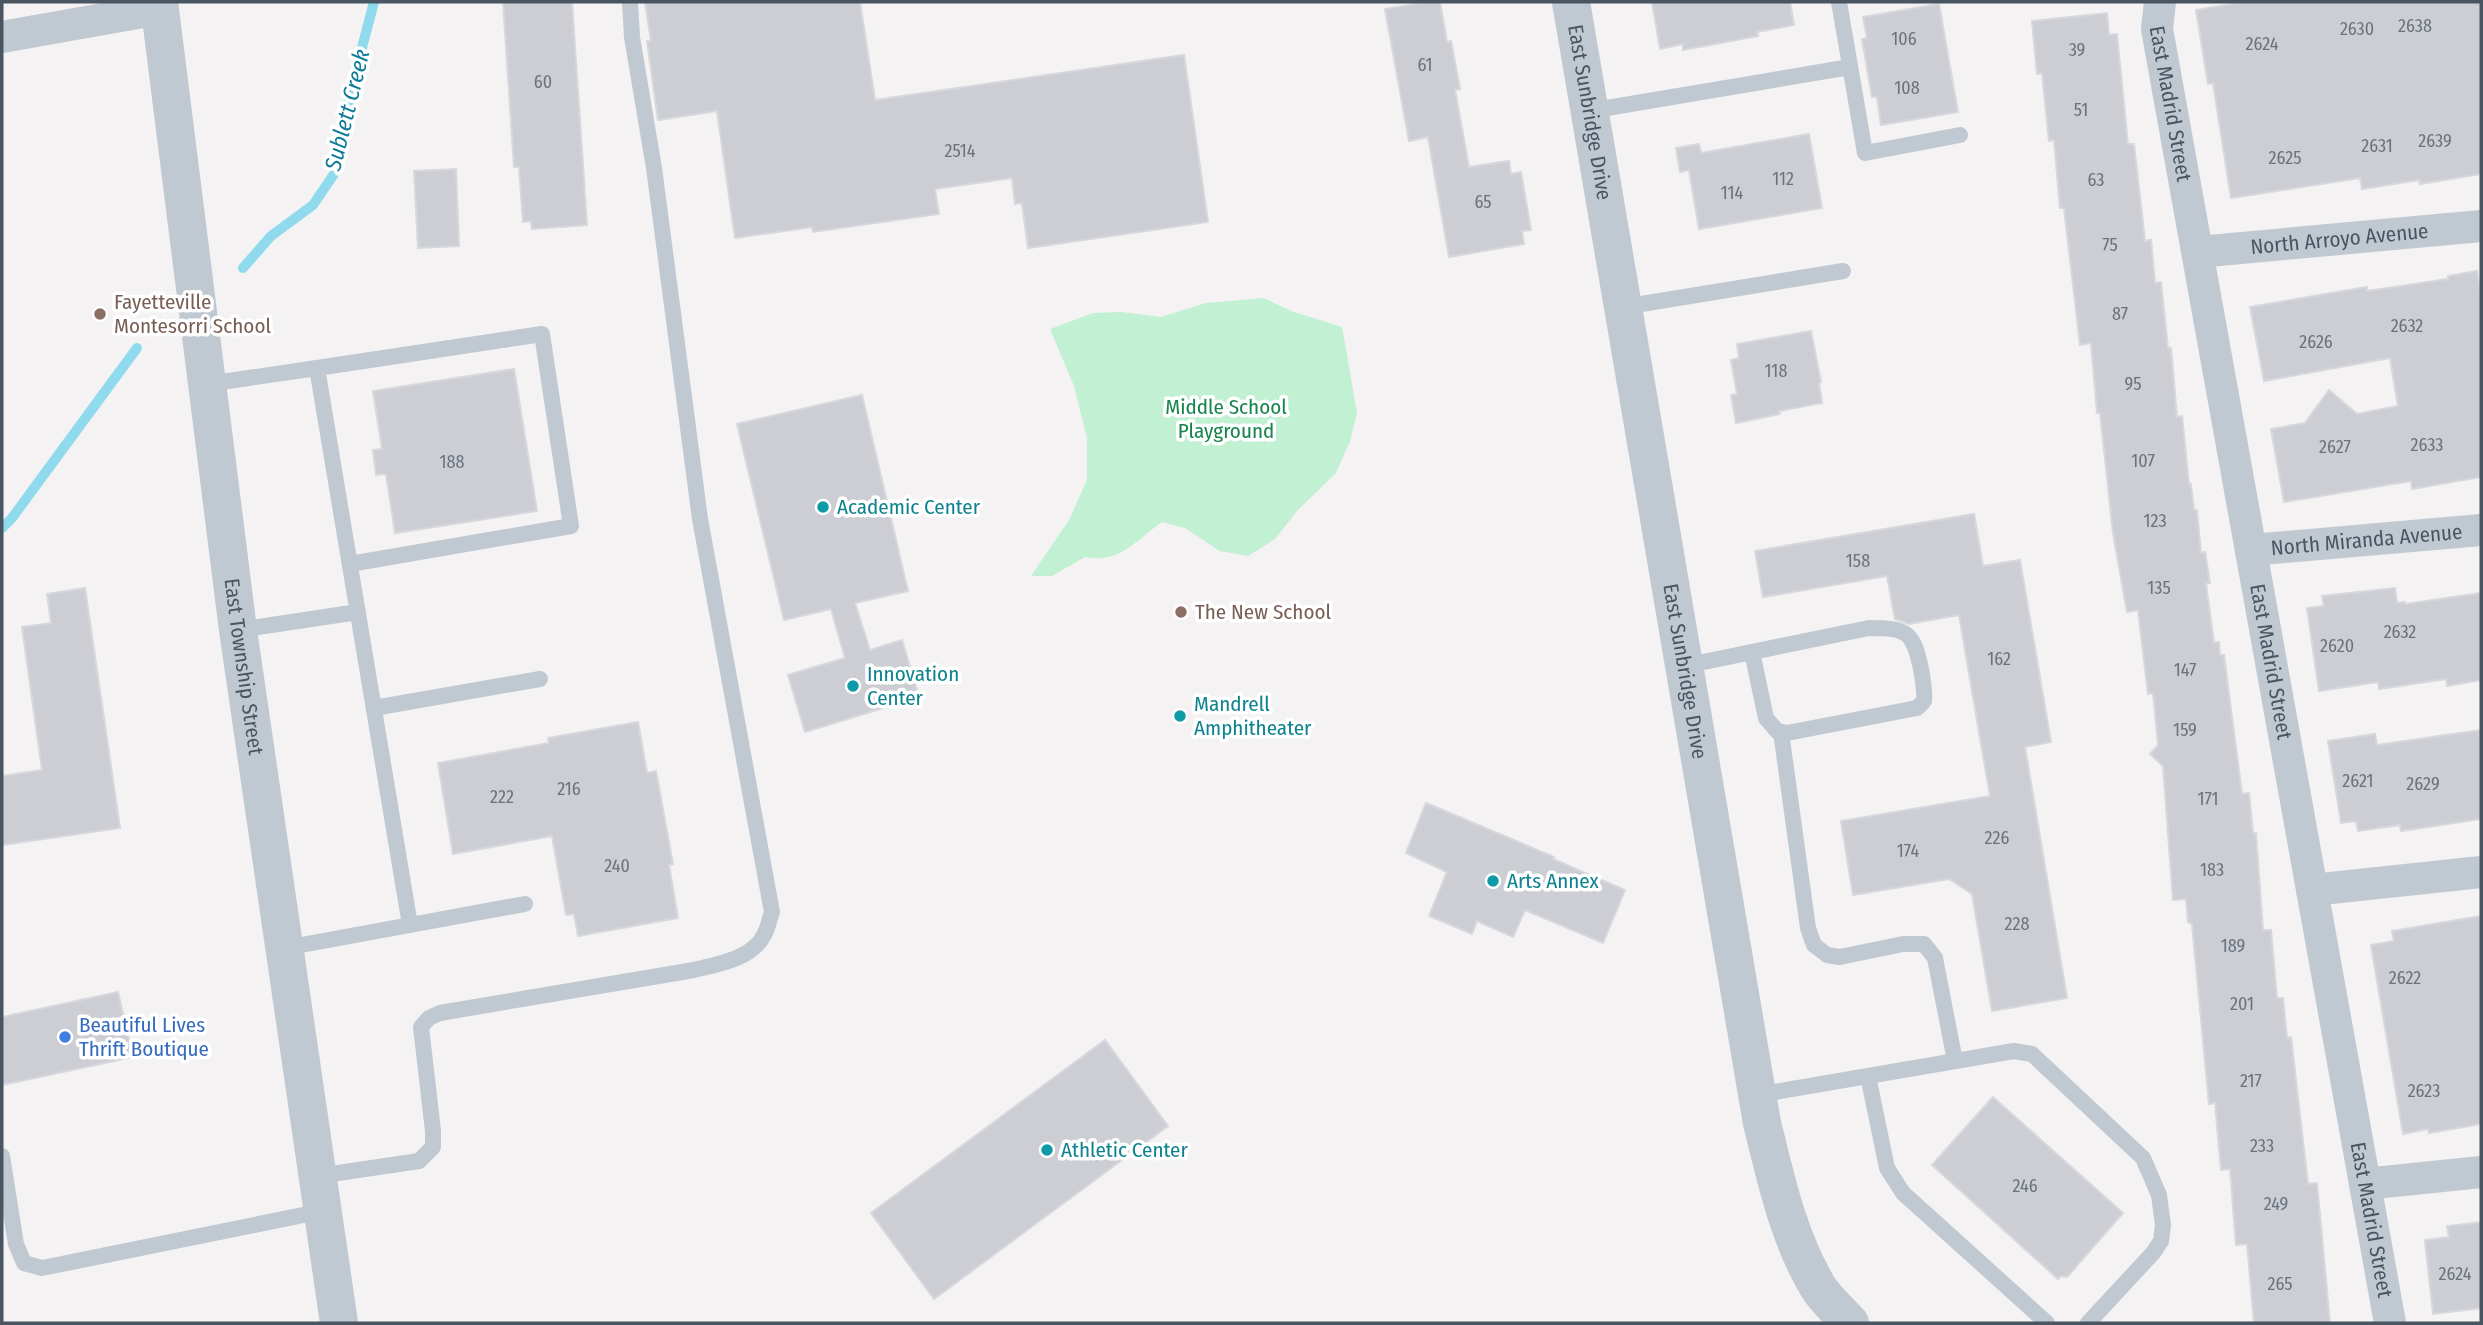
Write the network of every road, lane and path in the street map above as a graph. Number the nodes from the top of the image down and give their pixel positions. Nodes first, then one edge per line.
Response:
1 (630, 2) edge
2 (1571, 2) edge
3 (1839, 2) edge
4 (2160, 2) edge
5 (160, 5) edge
6 (2, 37) edge
7 (1850, 67) junction
8 (1589, 111) junction
9 (1960, 135) dead end
10 (2481, 226) edge
11 (2197, 253) junction
12 (1843, 271) dead end
13 (1623, 307) junction
14 (317, 368) junction
15 (208, 384) junction
16 (2481, 530) edge
17 (2250, 550) junction
18 (350, 564) junction
19 (358, 612) junction
20 (238, 630) junction
21 (1752, 652) junction
22 (1684, 666) junction
23 (540, 679) dead end
24 (374, 708) junction
25 (1781, 732) junction
26 (2481, 872) edge
27 (2312, 890) junction
28 (525, 904) dead end
29 (411, 925) junction
30 (284, 948) junction
31 (1955, 1061) junction
32 (1868, 1076) junction
33 (1758, 1095) junction
34 (2, 1156) edge
35 (2481, 1172) edge
36 (2365, 1184) junction
37 (321, 1193) junction
38 (339, 1323) edge
39 (1850, 1323) edge
40 (2048, 1323) edge
41 (2088, 1323) edge
42 (2390, 1323) edge

1 - 37 lane
2 - 8 street, East Sunbridge Drive
3 - 7 lane
4 - 11 street, East Madrid Street
5 - 6 street
5 - 15 street, East Township Street
7 - 8 lane
7 - 9 lane
8 - 13 street, East Sunbridge Drive
10 - 11 street, North Arroyo Avenue
11 - 17 street, East Madrid Street
12 - 13 lane
13 - 22 street, East Sunbridge Drive
14 - 15 lane
14 - 18 lane
14 - 18 lane
15 - 20 street, East Township Street
16 - 17 street, North Miranda Avenue
17 - 27 street, East Madrid Street
18 - 19 lane
19 - 20 lane
19 - 24 lane
20 - 30 street, East Township Street
21 - 22 lane
21 - 25 lane
21 - 25 lane
22 - 33 street, East Sunbridge Drive
23 - 24 lane
24 - 29 lane
25 - 31 lane
26 - 27 street
27 - 36 street, East Madrid Street
28 - 29 lane
29 - 30 lane
30 - 37 street, East Township Street
31 - 32 lane
31 - 41 lane
32 - 33 lane
32 - 40 lane
33 - 39 street, East Sunbridge Drive
34 - 37 lane
35 - 36 street
36 - 42 street, East Madrid Street
37 - 38 street, East Township Street

